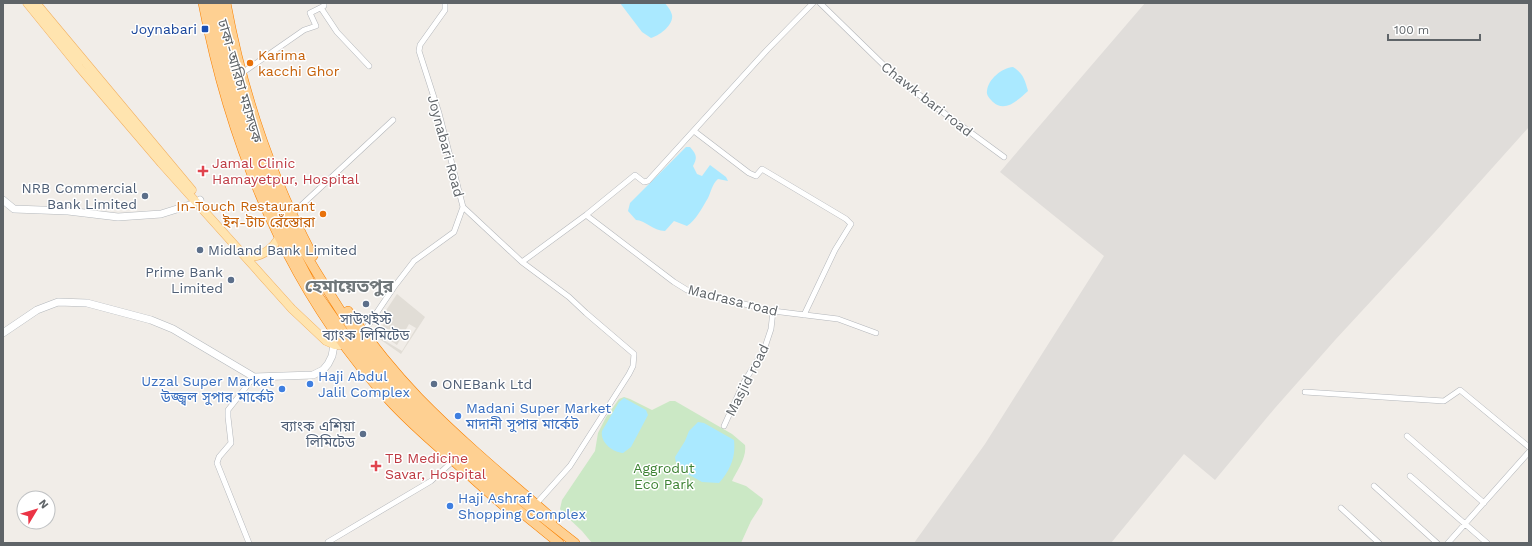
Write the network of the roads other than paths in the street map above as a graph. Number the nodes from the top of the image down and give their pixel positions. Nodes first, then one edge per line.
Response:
1 (27, 3) edge
2 (36, 3) edge
3 (203, 3) edge
4 (211, 3) edge
5 (219, 3) edge
6 (226, 3) edge
7 (445, 3) edge
8 (813, 3) edge
9 (820, 3) edge
10 (323, 6) edge
11 (369, 66) dead end
12 (242, 72) junction
13 (393, 120) dead end
14 (694, 131) junction
15 (1004, 157) dead end
16 (3, 200) edge
17 (198, 201) junction
18 (463, 207) junction
19 (292, 214) junction
20 (586, 215) junction
21 (279, 238) junction
22 (251, 257) junction
23 (522, 262) junction
24 (773, 311) junction
25 (804, 315) junction
26 (3, 333) edge
27 (363, 333) junction
28 (876, 333) dead end
29 (339, 342) junction
30 (254, 377) junction
31 (1305, 392) dead end
32 (724, 426) dead end
33 (1407, 436) dead end
34 (1529, 447) edge
35 (1529, 452) edge
36 (453, 460) junction
37 (1410, 476) dead end
38 (1374, 486) dead end
39 (1484, 503) junction
40 (536, 504) junction
41 (1341, 508) dead end
42 (1465, 524) junction
43 (328, 542) edge
44 (249, 543) edge
45 (549, 543) edge
46 (559, 543) edge
47 (576, 543) edge
48 (1379, 543) edge
49 (1436, 543) edge
50 (1448, 543) edge
51 (1487, 543) edge

1 - 17 main road
2 - 17 main road
3 - 21 highway
4 - 46 highway, ঢাকা-আরিচা মহাসড়ক
5 - 47 highway, ঢাকা-আরিচা মহাসড়ক
6 - 12 highway
7 - 18 street, Joynabari Road
8 - 14 street
9 - 15 street, Chawk bari road
10 - 11 street
10 - 12 street
12 - 19 highway
13 - 19 street
14 - 20 street
14 - 25 street
16 - 17 street
17 - 22 main road
17 - 29 main road
18 - 23 street
18 - 27 street, Joynabari Road
19 - 27 highway
20 - 23 street
20 - 24 street, Madrasa road
21 - 22 main road
21 - 29 highway
22 - 29 main road
23 - 40 street
24 - 25 street, Madrasa road
24 - 32 street, Masjid road
25 - 28 street, Madrasa road
26 - 30 street
27 - 40 highway
29 - 30 street
29 - 36 highway
30 - 44 street
31 - 34 street
33 - 39 street
35 - 39 street
36 - 43 street
36 - 45 highway
37 - 42 street
38 - 49 street
39 - 42 street
40 - 47 highway
41 - 48 street
42 - 50 street
42 - 51 street

